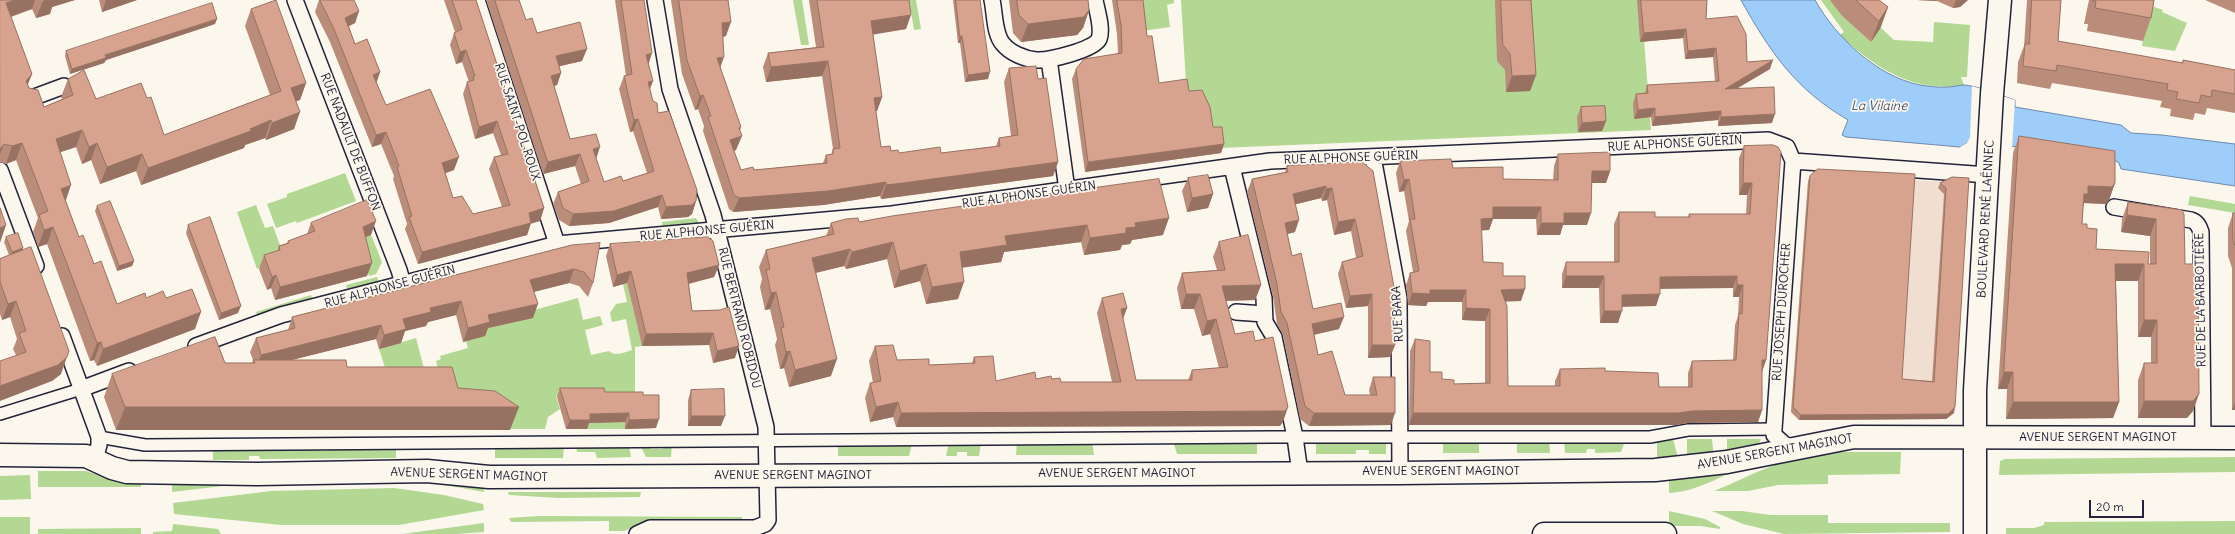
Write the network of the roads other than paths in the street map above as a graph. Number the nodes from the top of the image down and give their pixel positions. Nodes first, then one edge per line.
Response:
1 (295, 0) edge
2 (477, 0) edge
3 (655, 0) edge
4 (992, 0) edge
5 (1095, 0) edge
6 (2000, 0) edge
7 (1049, 58) junction
8 (64, 86) dead end
9 (28, 99) edge
10 (1373, 157) junction
11 (1793, 161) junction
12 (1989, 165) junction
13 (1232, 166) junction
14 (0, 170) edge
15 (1067, 190) junction
16 (2114, 207) dead end
17 (717, 230) junction
18 (557, 244) junction
19 (40, 278) edge
20 (403, 284) junction
21 (1236, 312) dead end
22 (1264, 314) junction
23 (57, 322) edge
24 (185, 350) edge
25 (143, 366) edge
26 (81, 389) junction
27 (0, 414) edge
28 (1774, 429) junction
29 (99, 437) junction
30 (1295, 437) junction
31 (1400, 437) junction
32 (1975, 438) junction
33 (2203, 438) junction
34 (2235, 438) edge
35 (767, 441) junction
36 (1796, 450) junction
37 (0, 455) edge
38 (95, 459) junction
39 (1300, 473) junction
40 (1400, 473) junction
41 (768, 476) junction
42 (1975, 528) edge
43 (636, 534) edge
44 (1544, 534) edge
45 (1665, 534) edge

1 - 20 street, RUE NADAULT DE BUFFON
2 - 18 street, RUE SAINT-POL ROUX
3 - 17 street, RUE BERTRAND ROBIDOU
4 - 7 street
5 - 7 street
6 - 12 main road, BOULEVARD RENÉ LAËNNEC
7 - 15 street
8 - 9 street
10 - 11 street, RUE ALPHONSE GUÉRIN
10 - 13 street, RUE ALPHONSE GUÉRIN
10 - 31 street, RUE BARA
11 - 12 street
11 - 28 street, RUE JOSEPH DUROCHER
12 - 32 main road, BOULEVARD RENÉ LAËNNEC
13 - 15 street, RUE ALPHONSE GUÉRIN
13 - 22 street
14 - 19 street
15 - 17 street, RUE ALPHONSE GUÉRIN
16 - 33 street, RUE DE LA BARBOTIÈRE
17 - 18 street, RUE ALPHONSE GUÉRIN
17 - 35 street, RUE BERTRAND ROBIDOU
18 - 20 street, RUE ALPHONSE GUÉRIN
20 - 24 street, RUE ALPHONSE GUÉRIN
21 - 22 street
22 - 30 street
23 - 26 street
25 - 26 street
26 - 27 street
26 - 29 street
28 - 31 street, AVENUE SERGENT MAGINOT
28 - 36 street
29 - 35 street, AVENUE SERGENT MAGINOT
29 - 38 street
30 - 31 street, AVENUE SERGENT MAGINOT
30 - 35 street, AVENUE SERGENT MAGINOT
30 - 39 street
31 - 40 street, RUE BARA
32 - 33 main road, AVENUE SERGENT MAGINOT
32 - 36 main road, AVENUE SERGENT MAGINOT
32 - 42 main road, BOULEVARD RENÉ LAËNNEC
33 - 34 main road, AVENUE SERGENT MAGINOT
35 - 41 street, RUE BERTRAND ROBIDOU
36 - 40 main road, AVENUE SERGENT MAGINOT
37 - 38 main road, AVENUE SERGENT MAGINOT
38 - 41 main road, AVENUE SERGENT MAGINOT
39 - 40 main road, AVENUE SERGENT MAGINOT
39 - 41 main road, AVENUE SERGENT MAGINOT
41 - 43 street, RUE BERTRAND ROBIDOU
44 - 45 main road

